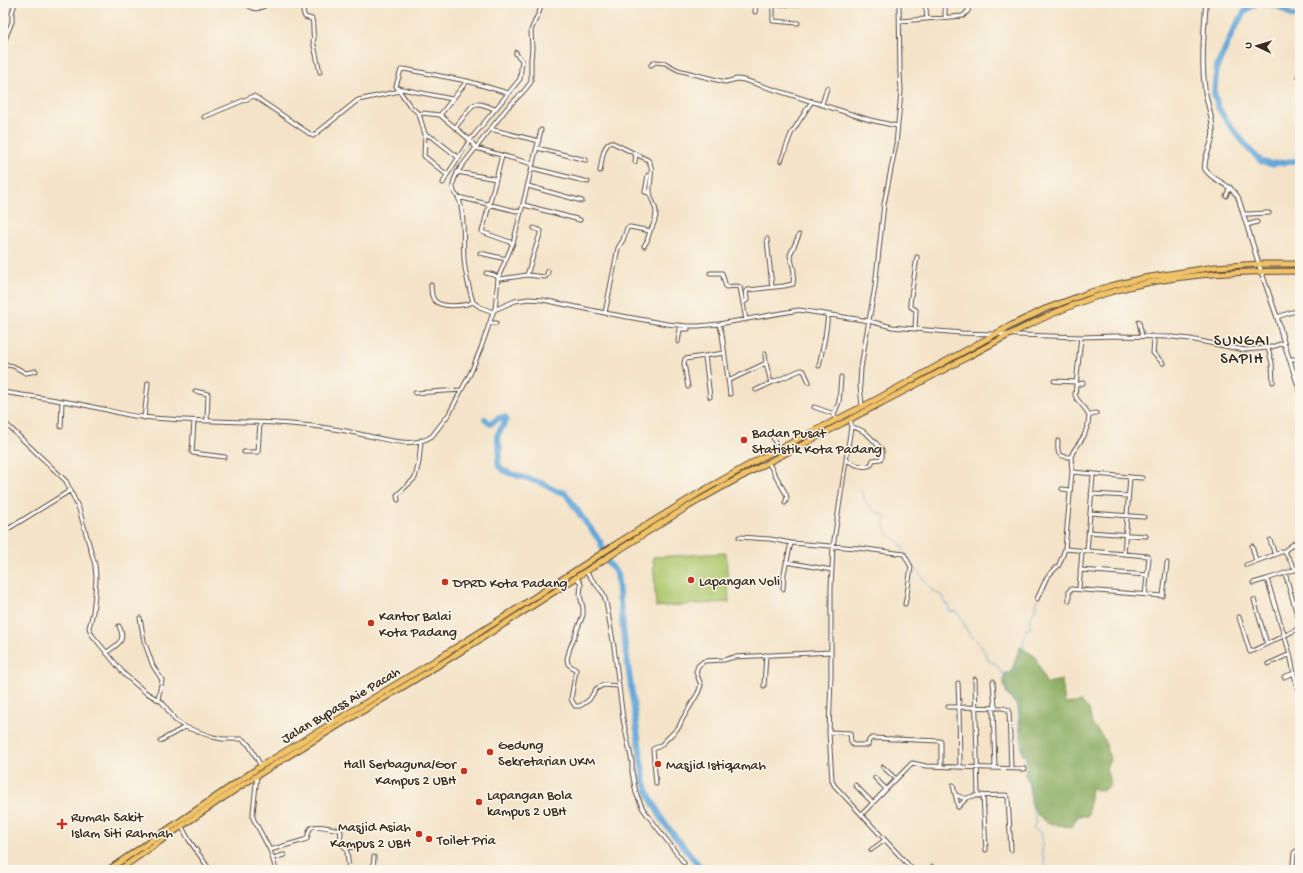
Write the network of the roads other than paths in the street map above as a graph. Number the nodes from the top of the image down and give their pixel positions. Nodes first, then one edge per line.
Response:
1 (15, 3) edge
2 (245, 3) edge
3 (270, 3) edge
4 (304, 3) edge
5 (540, 3) edge
6 (756, 3) edge
7 (899, 3) edge
8 (923, 3) edge
9 (942, 3) edge
10 (969, 3) edge
11 (1206, 3) edge
12 (773, 4) edge
13 (798, 5) dead end
14 (755, 12) dead end
15 (945, 17) junction
16 (927, 18) junction
17 (900, 21) junction
18 (798, 23) dead end
19 (3, 48) edge
20 (516, 52) dead end
21 (651, 65) dead end
22 (320, 72) dead end
23 (1300, 73) edge
24 (1298, 77) dead end
25 (467, 81) junction
26 (828, 88) dead end
27 (399, 90) junction
28 (508, 93) junction
29 (452, 99) junction
30 (812, 101) junction
31 (822, 104) junction
32 (495, 109) junction
33 (419, 114) junction
34 (440, 115) junction
35 (204, 117) dead end
36 (897, 126) junction
37 (455, 128) junction
38 (490, 129) junction
39 (541, 130) dead end
40 (425, 134) junction
41 (3, 141) edge
42 (539, 142) junction
43 (473, 144) junction
44 (537, 148) junction
45 (636, 154) junction
46 (5, 155) dead end
47 (502, 156) junction
48 (459, 158) junction
49 (586, 160) dead end
50 (781, 161) dead end
51 (635, 162) dead end
52 (533, 164) junction
53 (532, 168) junction
54 (600, 171) dead end
55 (457, 172) junction
56 (447, 175) junction
57 (648, 175) dead end
58 (496, 179) junction
59 (443, 182) dead end
60 (588, 182) dead end
61 (528, 186) junction
62 (1230, 187) junction
63 (650, 193) junction
64 (1226, 196) dead end
65 (458, 197) junction
66 (582, 201) dead end
67 (490, 205) junction
68 (524, 205) junction
69 (521, 212) junction
70 (1269, 213) dead end
71 (1244, 214) junction
72 (580, 220) dead end
73 (1257, 222) dead end
74 (1247, 225) junction
75 (534, 228) dead end
76 (542, 230) junction
77 (650, 231) junction
78 (547, 232) dead end
79 (799, 236) dead end
80 (767, 240) dead end
81 (513, 243) junction
82 (644, 246) dead end
83 (480, 253) dead end
84 (917, 257) dead end
85 (506, 259) junction
86 (1259, 264) junction
87 (1300, 264) edge
88 (548, 271) dead end
89 (1261, 271) junction
90 (1300, 271) edge
91 (486, 273) dead end
92 (710, 273) dead end
93 (527, 275) junction
94 (498, 278) junction
95 (431, 286) dead end
96 (772, 287) junction
97 (473, 302) junction
98 (743, 303) junction
99 (494, 311) junction
100 (1300, 312) edge
101 (605, 313) junction
102 (828, 315) junction
103 (1278, 317) junction
104 (746, 320) junction
105 (869, 321) junction
106 (1139, 322) dead end
107 (490, 323) junction
108 (496, 324) dead end
109 (719, 324) junction
110 (687, 326) junction
111 (915, 329) junction
112 (1010, 334) junction
113 (997, 335) junction
114 (1142, 336) junction
115 (1152, 336) junction
116 (1081, 337) junction
117 (678, 342) dead end
118 (1284, 343) junction
119 (1268, 348) junction
120 (724, 353) junction
121 (765, 354) dead end
122 (705, 356) junction
123 (1300, 359) edge
124 (1289, 360) junction
125 (1163, 362) dead end
126 (766, 363) junction
127 (3, 364) edge
128 (819, 366) dead end
129 (36, 371) dead end
130 (841, 377) dead end
131 (728, 381) junction
132 (1054, 381) dead end
133 (809, 382) dead end
134 (1273, 382) dead end
135 (148, 383) dead end
136 (771, 383) junction
137 (1076, 383) junction
138 (1084, 383) dead end
139 (688, 387) dead end
140 (461, 390) junction
141 (756, 390) dead end
142 (195, 391) dead end
143 (1300, 391) edge
144 (3, 392) edge
145 (415, 393) dead end
146 (730, 394) dead end
147 (710, 397) dead end
148 (62, 401) junction
149 (862, 406) junction
150 (814, 407) dead end
151 (1096, 413) dead end
152 (834, 414) junction
153 (1089, 416) junction
154 (144, 418) junction
155 (851, 419) junction
156 (835, 420) junction
157 (3, 421) edge
158 (194, 421) junction
159 (207, 421) junction
160 (260, 423) junction
161 (852, 427) junction
162 (61, 428) dead end
163 (772, 435) dead end
164 (421, 440) junction
165 (1058, 441) dead end
166 (785, 446) junction
167 (778, 450) junction
168 (788, 451) junction
169 (244, 452) dead end
170 (224, 457) dead end
171 (1072, 458) junction
172 (846, 460) junction
173 (768, 462) junction
174 (1072, 472) junction
175 (1093, 474) junction
176 (1130, 477) junction
177 (1142, 478) dead end
178 (71, 490) junction
179 (1062, 490) dead end
180 (1070, 490) junction
181 (1091, 494) junction
182 (1128, 496) junction
183 (398, 500) dead end
184 (785, 503) dead end
185 (1090, 513) junction
186 (1127, 516) junction
187 (1144, 517) dead end
188 (3, 532) edge
189 (1088, 532) junction
190 (1125, 535) junction
191 (1146, 536) dead end
192 (740, 537) dead end
193 (1300, 539) edge
194 (1270, 540) dead end
195 (791, 543) junction
196 (1252, 546) dead end
197 (833, 547) junction
198 (1065, 549) junction
199 (1082, 551) junction
200 (1284, 551) junction
201 (1087, 552) junction
202 (1124, 554) junction
203 (1275, 555) junction
204 (1256, 561) junction
205 (786, 562) junction
206 (1167, 563) dead end
207 (1246, 565) dead end
208 (1298, 569) edge
209 (832, 570) junction
210 (1080, 570) junction
211 (588, 571) junction
212 (1285, 573) junction
213 (1147, 575) junction
214 (577, 578) junction
215 (1267, 579) junction
216 (1253, 583) dead end
217 (783, 589) dead end
218 (1079, 589) junction
219 (1145, 595) junction
220 (1037, 599) dead end
221 (1254, 600) dead end
222 (1069, 601) dead end
223 (905, 604) dead end
224 (1239, 617) dead end
225 (140, 618) dead end
226 (1300, 625) edge
227 (119, 626) dead end
228 (1300, 628) edge
229 (1284, 636) junction
230 (1268, 644) junction
231 (831, 652) junction
232 (106, 653) junction
233 (1290, 654) junction
234 (766, 655) junction
235 (1268, 664) dead end
236 (1294, 673) junction
237 (1284, 677) dead end
238 (975, 679) dead end
239 (993, 681) dead end
240 (958, 683) dead end
241 (619, 686) junction
242 (764, 686) dead end
243 (1300, 691) edge
244 (158, 699) junction
245 (948, 707) dead end
246 (959, 707) junction
247 (975, 707) junction
248 (994, 708) junction
249 (185, 727) junction
250 (829, 732) junction
251 (160, 741) dead end
252 (290, 748) junction
253 (293, 753) junction
254 (261, 766) junction
255 (941, 766) junction
256 (883, 767) dead end
257 (960, 768) junction
258 (978, 768) junction
259 (995, 768) junction
260 (1011, 769) junction
261 (1025, 770) dead end
262 (257, 775) junction
263 (875, 778) dead end
264 (896, 780) junction
265 (656, 784) dead end
266 (855, 785) dead end
267 (953, 785) dead end
268 (886, 790) junction
269 (225, 793) junction
270 (956, 795) junction
271 (978, 795) junction
272 (983, 795) junction
273 (966, 799) junction
274 (873, 803) junction
275 (862, 814) junction
276 (182, 827) junction
277 (885, 840) junction
278 (362, 846) dead end
279 (346, 848) junction
280 (270, 850) junction
281 (872, 850) dead end
282 (986, 850) dead end
283 (1011, 850) dead end
284 (1300, 851) edge
285 (284, 855) dead end
286 (374, 857) dead end
287 (273, 858) junction
288 (684, 863) dead end
289 (1300, 867) edge
290 (126, 868) edge
291 (108, 870) edge
292 (119, 870) edge
293 (210, 870) edge
294 (276, 870) edge
295 (349, 870) edge
296 (373, 870) edge
297 (913, 870) edge
298 (990, 870) edge
299 (1004, 870) edge

1 - 19 street
2 - 3 street
4 - 22 street
5 - 38 street
6 - 14 street
7 - 17 street
8 - 16 street
9 - 15 street
10 - 15 street
11 - 62 street
12 - 13 street
12 - 18 street
15 - 16 street
16 - 17 street
17 - 36 street
20 - 28 street
21 - 30 street
23 - 24 street
25 - 27 street
25 - 28 street
25 - 29 street
26 - 31 street
27 - 29 street
27 - 33 street
27 - 35 street
28 - 32 street
29 - 34 street
30 - 31 street
30 - 50 street
31 - 36 street
32 - 37 street
32 - 43 street
33 - 34 street
33 - 40 street
34 - 37 street
36 - 105 street
37 - 43 street
38 - 42 street
38 - 43 street
39 - 42 street
40 - 48 street
40 - 56 street
41 - 46 street
42 - 44 street
43 - 47 street
43 - 48 street
43 - 55 street
44 - 49 street
44 - 52 street
45 - 51 street
45 - 54 street
45 - 63 street
47 - 52 street
47 - 58 street
48 - 56 street
52 - 53 street
53 - 60 street
53 - 61 street
55 - 58 street
55 - 65 street
56 - 59 street
57 - 63 street
58 - 67 street
61 - 66 street
61 - 68 street
62 - 64 street
62 - 71 street
63 - 77 street
65 - 67 street
65 - 97 street
67 - 69 street
67 - 81 street
68 - 69 street
68 - 72 street
69 - 81 street
70 - 71 street
71 - 74 street
73 - 74 street
74 - 86 street
75 - 76 street
76 - 78 street
76 - 93 street
77 - 82 street
77 - 101 street
79 - 96 street
80 - 96 street
81 - 85 street
83 - 85 street
84 - 111 street
85 - 94 street
86 - 87 highway
86 - 89 street
86 - 113 highway, Jalan Bypass Aie Pacah
88 - 93 street
89 - 90 highway
89 - 103 street
89 - 112 highway
91 - 94 street
92 - 98 street
93 - 94 street
94 - 99 street
95 - 97 street
96 - 98 street
97 - 99 street
98 - 104 street
99 - 101 street
99 - 107 street
100 - 103 street
101 - 110 street
102 - 104 street
102 - 105 street
102 - 128 street
103 - 118 street
104 - 109 street
105 - 111 street
105 - 149 street
106 - 114 street
107 - 108 street
107 - 140 street
109 - 110 street
109 - 120 street
110 - 117 street
111 - 113 street
112 - 113 street
112 - 116 street
112 - 155 highway
113 - 149 highway, Jalan Bypass Aie Pacah
114 - 115 street
114 - 116 street
115 - 119 street
115 - 125 street
116 - 137 street
118 - 119 street
118 - 124 street
119 - 134 street
120 - 122 street
120 - 131 street
121 - 126 street
122 - 139 street
122 - 147 street
123 - 124 street
124 - 143 street
126 - 131 street
126 - 136 street
127 - 129 street
130 - 152 street
131 - 146 street
132 - 137 street
133 - 136 street
135 - 154 street
136 - 141 street
137 - 138 street
137 - 153 street
140 - 145 street
140 - 164 street
142 - 159 street
144 - 148 street
148 - 154 street
148 - 162 street
149 - 156 highway, Jalan Bypass Aie Pacah
150 - 152 street
151 - 153 street
152 - 156 street
153 - 171 street
154 - 158 street
155 - 161 street
155 - 168 highway
156 - 166 highway, Jalan Bypass Aie Pacah
157 - 178 street
158 - 159 street
158 - 170 street
159 - 160 street
160 - 164 street
160 - 169 street
161 - 172 street
161 - 172 street
163 - 167 street
164 - 183 street
165 - 171 street
166 - 167 highway, Jalan Bypass Aie Pacah
166 - 168 highway
167 - 252 highway, Jalan Bypass Aie Pacah
168 - 173 highway
171 - 174 street
172 - 197 street
173 - 184 street
173 - 211 highway
174 - 175 street
174 - 180 street
175 - 176 street
175 - 181 street
176 - 177 street
176 - 182 street
178 - 188 street
178 - 232 street
179 - 180 street
180 - 198 street
181 - 182 street
181 - 185 street
182 - 186 street
185 - 186 street
185 - 189 street
186 - 187 street
186 - 190 street
189 - 190 street
189 - 201 street
190 - 191 street
190 - 202 street
192 - 195 street
193 - 200 street
194 - 203 street
195 - 197 street
195 - 205 street
196 - 204 street
197 - 209 street
197 - 223 street
198 - 199 street
198 - 220 street
199 - 201 street
199 - 210 street
200 - 203 street
200 - 208 street
201 - 202 street
202 - 213 street
203 - 204 street
204 - 207 street
205 - 209 street
205 - 217 street
206 - 219 street
208 - 212 street
209 - 231 street
210 - 213 street
210 - 218 street
211 - 214 highway
211 - 241 street
212 - 215 street
212 - 226 street
213 - 219 street
214 - 241 street
214 - 253 highway
215 - 216 street
215 - 229 street
218 - 219 street
218 - 222 street
221 - 230 street
224 - 230 street
225 - 244 street
227 - 232 street
228 - 229 street
229 - 230 street
229 - 233 street
231 - 234 street
231 - 250 street
232 - 244 street
233 - 235 street
233 - 236 street
234 - 242 street
234 - 265 street
236 - 237 street
236 - 243 street
238 - 247 street
239 - 248 street
240 - 246 street
241 - 288 street
244 - 249 street
245 - 246 street
246 - 247 street
246 - 257 street
247 - 248 street
247 - 258 street
248 - 259 street
248 - 260 street
249 - 251 street
249 - 254 street
250 - 255 street
250 - 275 street
252 - 253 highway
252 - 254 highway, Jalan Bypass Aie Pacah
253 - 262 highway
254 - 269 highway, Jalan Bypass Aie Pacah
255 - 257 street
255 - 264 street
256 - 264 street
257 - 258 street
258 - 259 street
258 - 271 street
259 - 260 street
260 - 261 street
262 - 269 highway
262 - 280 street
263 - 268 street
264 - 268 street
266 - 274 street
267 - 270 street
268 - 274 street
269 - 276 highway
269 - 291 highway, Jalan Bypass Aie Pacah
270 - 273 street
270 - 273 street
271 - 272 street
271 - 273 street
272 - 282 street
272 - 283 street
274 - 275 street
275 - 277 street
276 - 290 highway
276 - 293 street
277 - 281 street
277 - 297 street
278 - 279 street
279 - 280 street
279 - 295 street
280 - 287 street
284 - 289 street
285 - 287 street
286 - 296 street
287 - 294 street
290 - 292 highway
298 - 299 street

